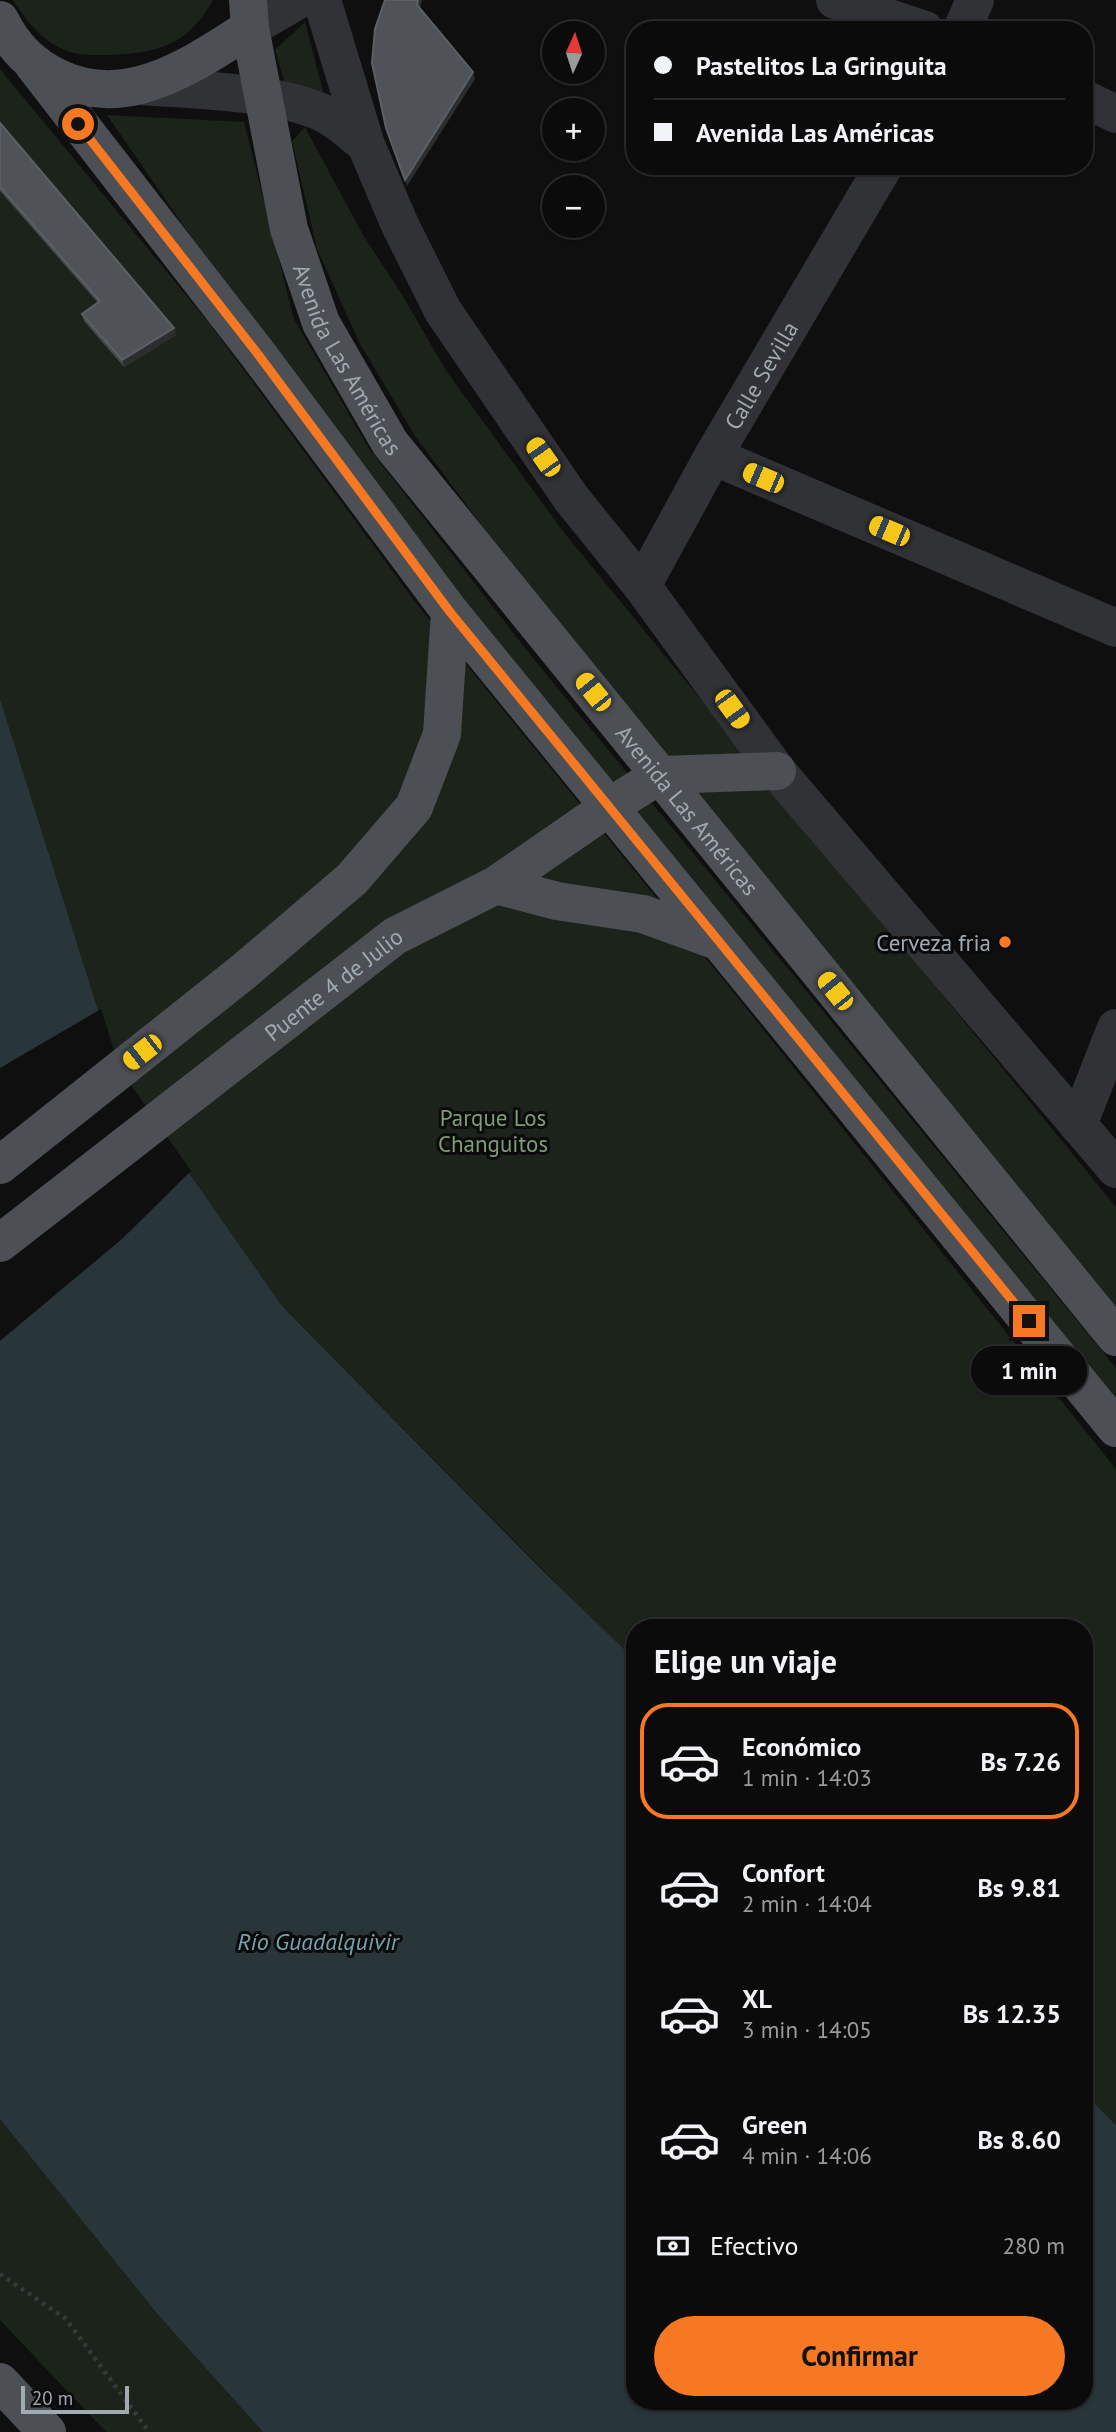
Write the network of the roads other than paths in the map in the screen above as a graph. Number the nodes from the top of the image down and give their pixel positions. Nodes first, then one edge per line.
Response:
1 (298, 0) edge
2 (322, 0) edge
3 (835, 0) edge
4 (975, 0) edge
5 (249, 14) edge
6 (898, 21) edge
7 (966, 21) edge
8 (10, 39) edge
9 (139, 86) junction
10 (263, 97) junction
11 (1093, 103) edge
12 (1116, 114) edge
13 (366, 145) junction
14 (879, 175) edge
15 (713, 456) junction
16 (642, 586) junction
17 (450, 612) junction
18 (1116, 628) edge
19 (777, 771) junction
20 (660, 775) junction
21 (609, 807) junction
22 (496, 885) junction
23 (718, 941) junction
24 (1116, 1028) edge
25 (1078, 1125) junction
26 (0, 1165) edge
27 (1116, 1169) edge
28 (0, 1243) edge
29 (1116, 1337) edge
30 (1116, 1427) edge
31 (0, 2382) edge
32 (47, 2432) edge

1 - 5 street
2 - 13 street
3 - 6 street
4 - 7 street
5 - 9 main road
5 - 10 main road, Avenida Las Américas
8 - 9 main road
8 - 17 main road
9 - 10 street
10 - 13 street
10 - 20 main road, Avenida Las Américas
11 - 12 street
13 - 16 street
14 - 15 street, Calle Sevilla
15 - 16 street, Calle Sevilla
15 - 18 street
16 - 19 street
17 - 21 main road
17 - 26 main road
19 - 20 main road
19 - 25 street
20 - 21 main road, Puente 4 de Julio
20 - 29 main road, Avenida Las Américas
21 - 22 main road, Puente 4 de Julio
21 - 23 main road
22 - 23 main road
22 - 28 main road, Puente 4 de Julio
23 - 30 main road
24 - 25 street
25 - 27 street
31 - 32 main road

